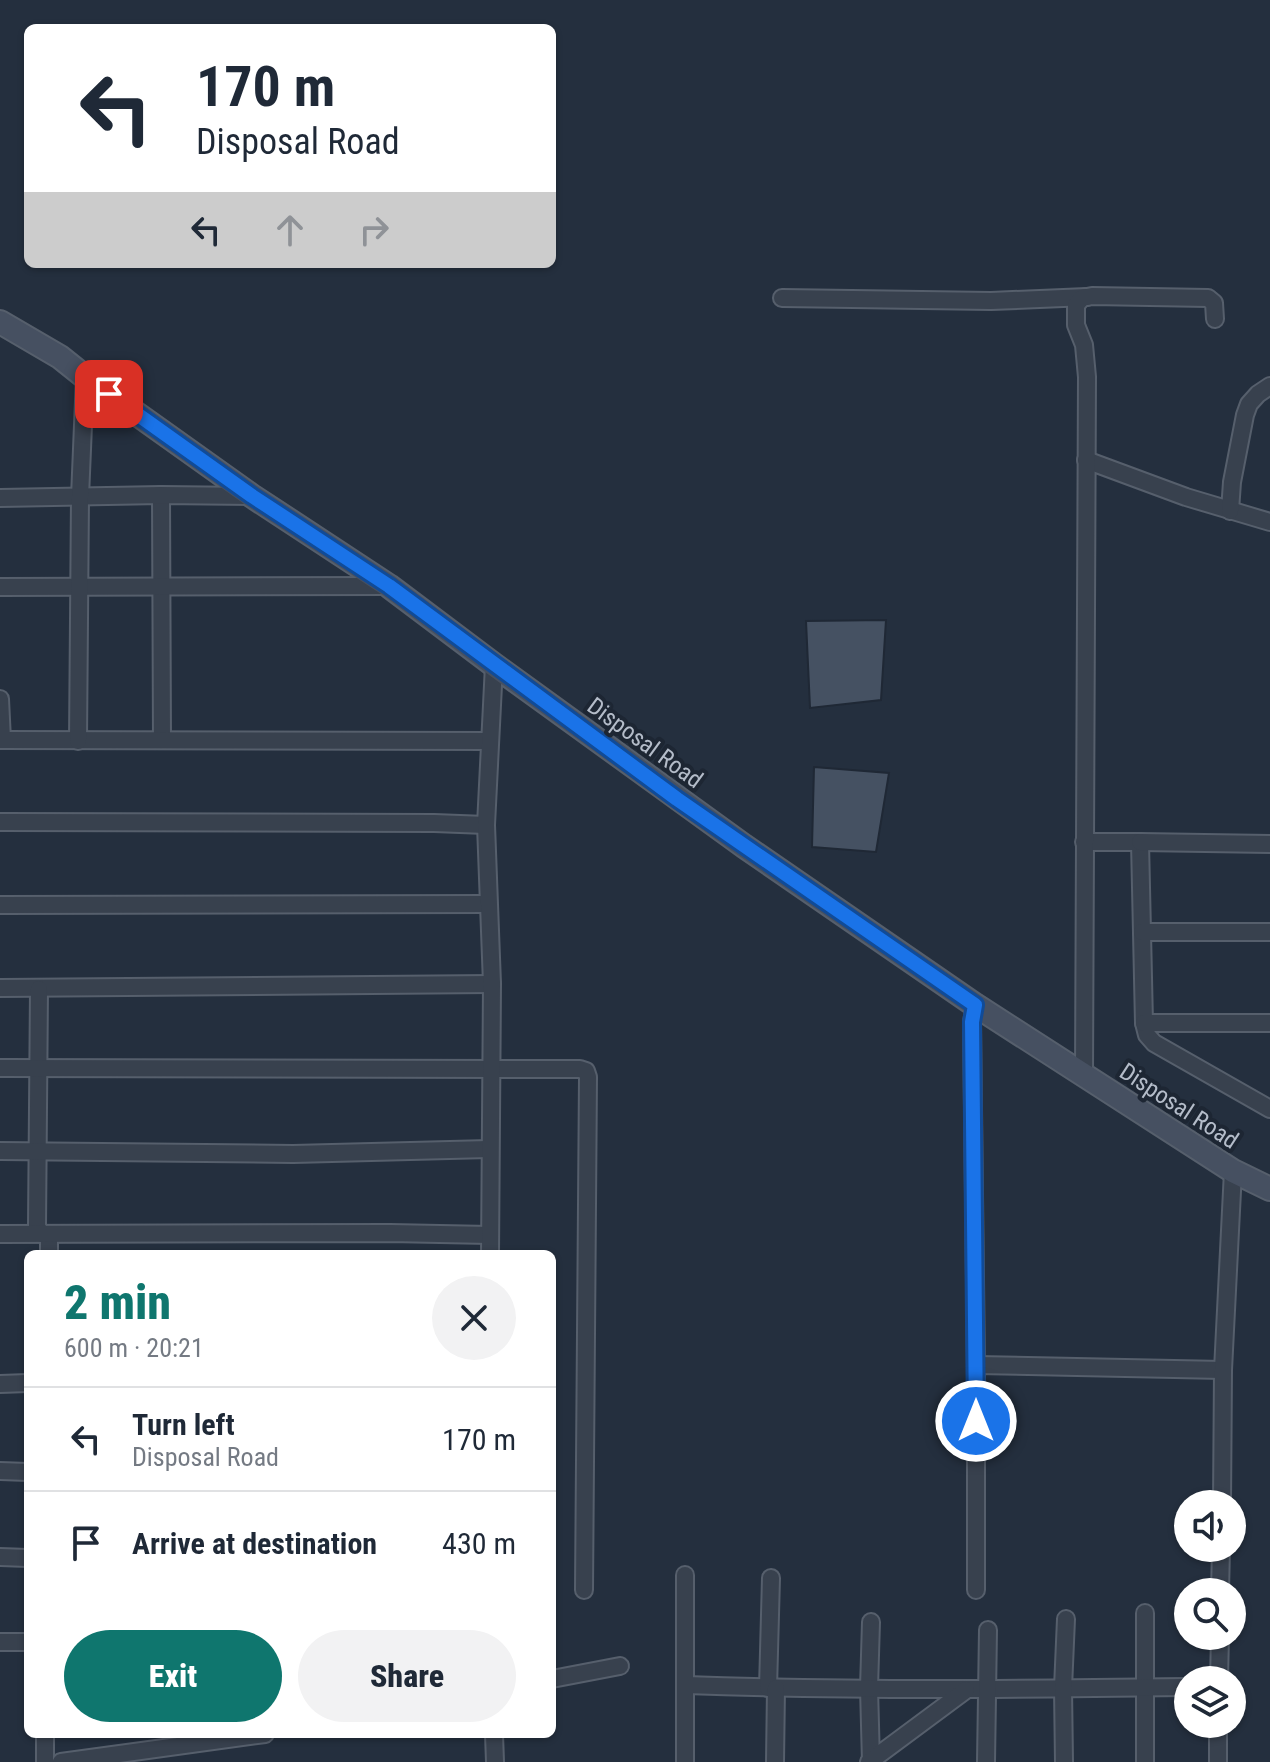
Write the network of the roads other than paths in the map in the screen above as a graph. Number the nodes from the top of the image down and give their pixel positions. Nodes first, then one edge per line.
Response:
1 (1087, 297) junction
2 (782, 298) dead end
3 (1215, 319) dead end
4 (0, 322) edge
5 (85, 377) junction
6 (1270, 386) edge
7 (1086, 460) junction
8 (161, 495) junction
9 (252, 496) junction
10 (80, 497) junction
11 (0, 498) edge
12 (1230, 511) junction
13 (1270, 522) edge
14 (80, 586) junction
15 (161, 586) junction
16 (389, 586) junction
17 (0, 587) edge
18 (494, 665) junction
19 (0, 699) edge
20 (1, 740) edge
21 (162, 740) junction
22 (78, 741) junction
23 (490, 741) junction
24 (0, 822) edge
25 (486, 825) junction
26 (1084, 842) junction
27 (1140, 842) junction
28 (1270, 844) edge
29 (488, 904) junction
30 (0, 905) edge
31 (1142, 932) junction
32 (1270, 932) edge
33 (492, 984) junction
34 (0, 988) edge
35 (39, 989) junction
36 (975, 1005) junction
37 (1144, 1023) junction
38 (1270, 1023) edge
39 (491, 1067) junction
40 (0, 1068) edge
41 (38, 1068) junction
42 (1084, 1076) junction
43 (1270, 1109) edge
44 (489, 1149) junction
45 (0, 1151) edge
46 (38, 1152) junction
47 (1233, 1171) junction
48 (1270, 1189) edge
49 (41, 1233) junction
50 (0, 1234) edge
51 (490, 1235) junction
52 (49, 1250) edge
53 (490, 1250) edge
54 (976, 1365) junction
55 (1223, 1370) junction
56 (24, 1383) edge
57 (0, 1384) edge
58 (0, 1471) edge
59 (24, 1472) edge
60 (1222, 1490) edge
61 (0, 1557) edge
62 (24, 1558) edge
63 (685, 1575) dead end
64 (771, 1578) dead end
65 (584, 1590) dead end
66 (976, 1590) dead end
67 (1145, 1613) dead end
68 (1066, 1619) dead end
69 (871, 1622) dead end
70 (988, 1630) dead end
71 (0, 1642) edge
72 (24, 1642) edge
73 (620, 1666) dead end
74 (556, 1678) edge
75 (686, 1685) junction
76 (1145, 1687) junction
77 (1174, 1687) edge
78 (772, 1688) junction
79 (869, 1688) junction
80 (1063, 1688) junction
81 (987, 1689) junction
82 (966, 1690) junction
83 (45, 1738) edge
84 (236, 1738) edge
85 (494, 1738) edge
86 (1218, 1738) edge
87 (871, 1761) edge
88 (45, 1762) edge
89 (61, 1762) edge
90 (495, 1762) edge
91 (685, 1762) edge
92 (775, 1762) edge
93 (986, 1762) edge
94 (1064, 1762) edge
95 (1145, 1762) edge
96 (1218, 1762) edge

1 - 2 street
1 - 3 street
1 - 7 street
4 - 5 street, Disposal Road
5 - 9 street, Disposal Road
5 - 10 street
6 - 12 street
7 - 12 street
7 - 26 street
8 - 9 street
8 - 10 street
8 - 15 street
9 - 16 street, Disposal Road
10 - 11 street
10 - 14 street
12 - 13 street
14 - 15 street
14 - 17 street
14 - 22 street
15 - 16 street
15 - 21 street
16 - 18 street, Disposal Road
18 - 23 street
18 - 36 street, Disposal Road
19 - 20 street
20 - 22 street
21 - 22 street
21 - 23 street
23 - 25 street
24 - 25 street
25 - 29 street
26 - 27 street
26 - 42 street
27 - 28 street
27 - 31 street
29 - 30 street
29 - 33 street
31 - 32 street
31 - 37 street
33 - 35 street
33 - 39 street
34 - 35 street
35 - 41 street
36 - 42 street, Disposal Road
36 - 54 street
37 - 38 street
37 - 43 street
39 - 41 street
39 - 44 street
39 - 65 street
40 - 41 street
41 - 46 street
42 - 47 street, Disposal Road
44 - 46 street
44 - 51 street
45 - 46 street
46 - 49 street
47 - 48 street, Disposal Road
47 - 55 street
49 - 50 street
49 - 51 street
49 - 52 street
51 - 53 street
54 - 55 street
54 - 66 street
55 - 60 street
56 - 57 street
58 - 59 street
61 - 62 street
63 - 75 street
64 - 78 street
67 - 76 street
68 - 80 street
69 - 79 street
70 - 81 street
71 - 72 street
73 - 74 street
75 - 78 street
75 - 91 street
76 - 77 street
76 - 80 street
76 - 95 street
78 - 79 street
78 - 92 street
79 - 82 street
79 - 87 street
80 - 81 street
80 - 94 street
81 - 82 street
81 - 93 street
82 - 87 street
83 - 88 street
84 - 89 street
85 - 90 street
86 - 96 street

